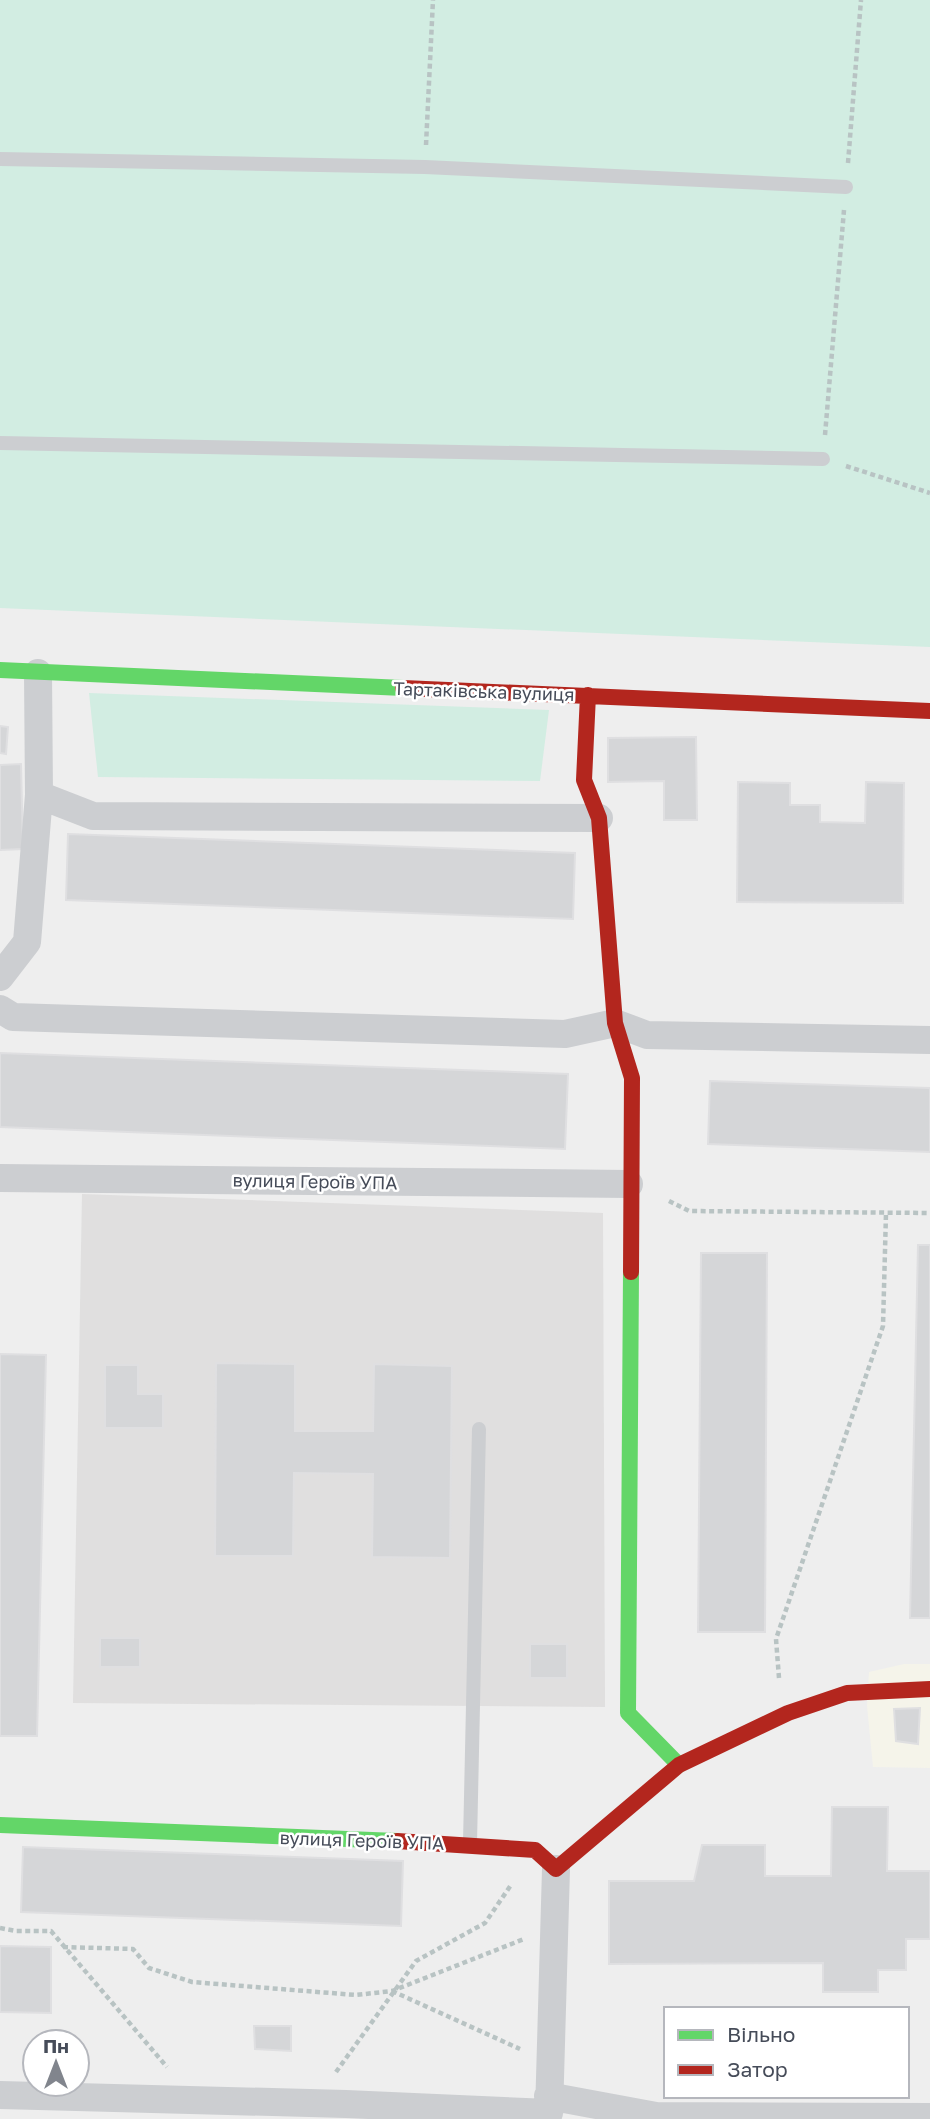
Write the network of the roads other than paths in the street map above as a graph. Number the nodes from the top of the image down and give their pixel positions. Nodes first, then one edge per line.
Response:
1 (0, 159) edge
2 (846, 187) road end
3 (0, 443) edge
4 (823, 459) road end
5 (0, 670) edge
6 (38, 673) junction
7 (588, 695) junction
8 (930, 711) edge
9 (39, 794) junction
10 (599, 818) junction
11 (0, 977) edge
12 (0, 1009) edge
13 (615, 1023) junction
14 (930, 1040) edge
15 (0, 1178) edge
16 (629, 1184) junction
17 (479, 1429) dead end
18 (930, 1689) edge
19 (679, 1765) junction
20 (0, 1825) edge
21 (470, 1844) junction
22 (546, 1859) junction
23 (0, 2095) edge
24 (549, 2110) edge
25 (930, 2118) edge

1 - 2 lane
3 - 4 lane
5 - 6 street, Тартаківська вулиця
6 - 7 street, Тартаківська вулиця
6 - 9 street
7 - 8 street, Тартаківська вулиця
7 - 10 street
9 - 10 street
9 - 11 street
10 - 13 street
12 - 13 street
13 - 14 street
13 - 16 street
15 - 16 street, вулиця Героїв УПА
16 - 19 street
17 - 21 lane
18 - 19 street
19 - 22 street
20 - 21 street, вулиця Героїв УПА
21 - 22 street, вулиця Героїв УПА
22 - 24 street
23 - 24 street
24 - 25 street

